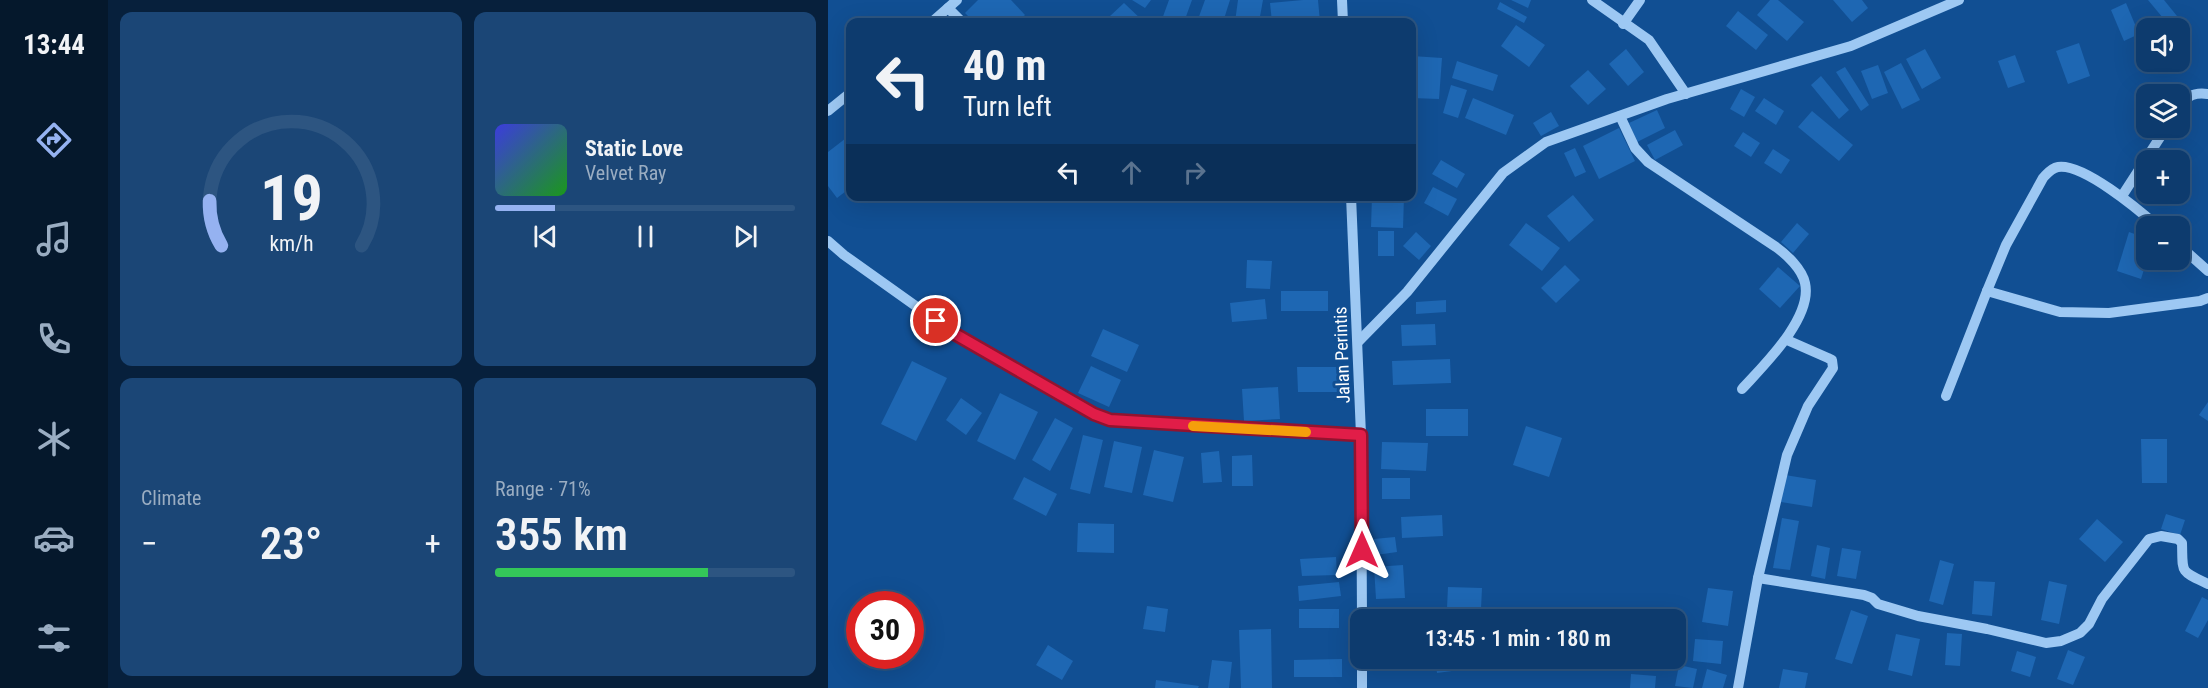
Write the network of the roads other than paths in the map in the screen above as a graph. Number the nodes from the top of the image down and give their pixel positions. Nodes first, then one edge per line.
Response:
1 (957, 0) edge
2 (1342, 0) edge
3 (1592, 0) edge
4 (1640, 0) edge
5 (1959, 0) edge
6 (948, 8) junction
7 (937, 18) edge
8 (959, 18) edge
9 (1343, 18) edge
10 (1623, 24) junction
11 (1686, 94) junction
12 (2208, 94) edge
13 (2190, 95) edge
14 (846, 96) edge
15 (828, 111) edge
16 (1620, 116) junction
17 (2160, 138) edge
18 (2122, 196) junction
19 (1351, 201) edge
20 (2145, 216) edge
21 (828, 241) edge
22 (2190, 255) edge
23 (2208, 271) edge
24 (1987, 291) junction
25 (2208, 298) edge
26 (1787, 340) junction
27 (1358, 342) junction
28 (1742, 389) dead end
29 (1946, 396) dead end
30 (1361, 435) junction
31 (1758, 578) junction
32 (2208, 584) edge
33 (1362, 609) edge
34 (1362, 669) edge
35 (1362, 688) edge
36 (1738, 688) edge

1 - 6 street
2 - 9 street
3 - 10 street
4 - 10 street
5 - 11 street
6 - 7 street
6 - 8 street
10 - 11 street
11 - 16 street
12 - 13 street
14 - 15 street
16 - 26 street
16 - 27 street
17 - 18 street
18 - 20 street
18 - 24 street
19 - 27 street, Jalan Perintis
21 - 30 street
22 - 23 street
24 - 25 street
24 - 29 street
26 - 28 street
26 - 31 street
27 - 30 street, Jalan Perintis
30 - 33 street, Jalan Perintis
31 - 32 street
31 - 36 street
34 - 35 street

